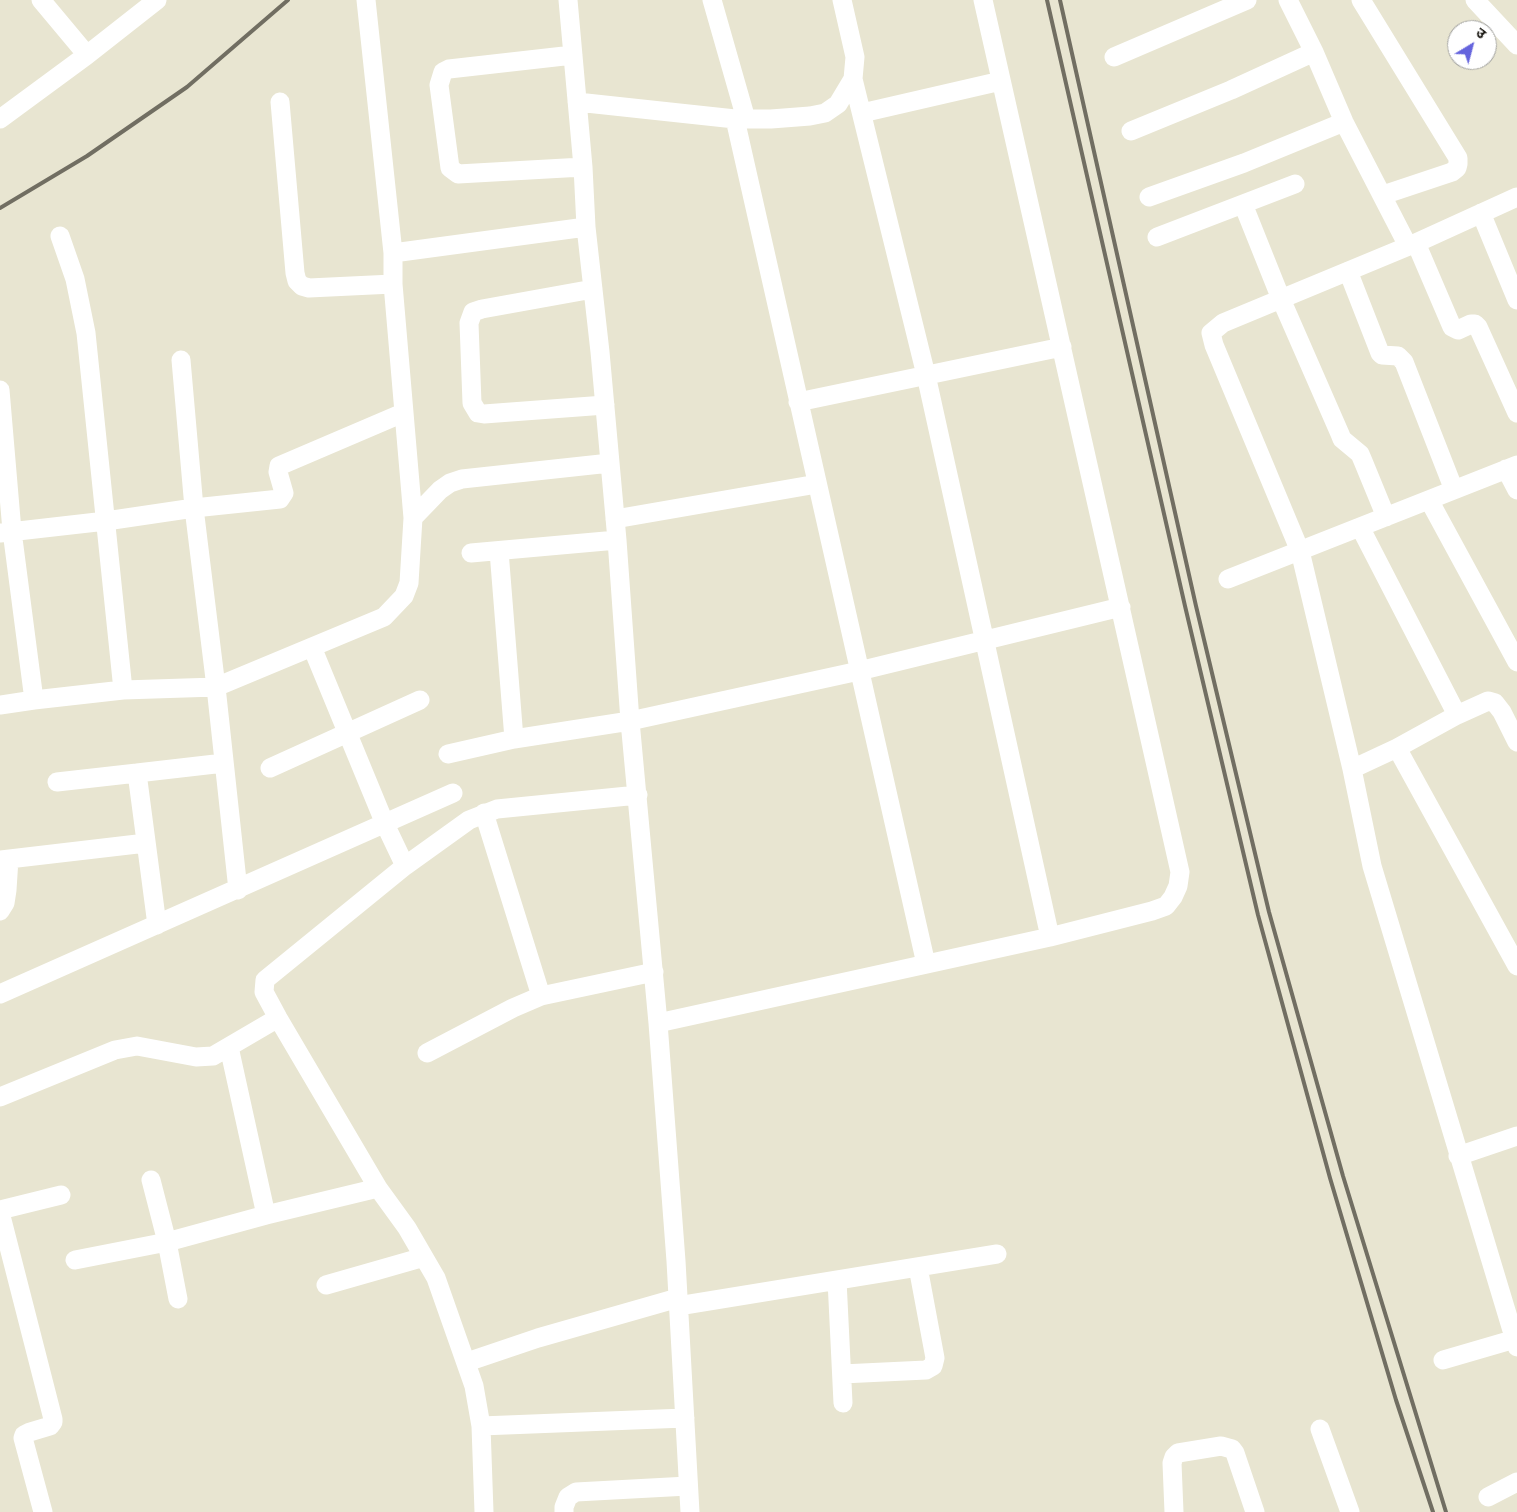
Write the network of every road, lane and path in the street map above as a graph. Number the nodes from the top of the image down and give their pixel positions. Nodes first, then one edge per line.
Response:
1 (41, 0) edge
2 (158, 0) edge
3 (366, 0) edge
4 (568, 0) edge
5 (712, 0) edge
6 (842, 0) edge
7 (983, 0) edge
8 (1247, 0) edge
9 (1288, 0) edge
10 (1361, 0) edge
11 (1475, 0) edge
12 (1517, 45) edge
13 (1314, 52) junction
14 (88, 55) junction
15 (573, 55) junction
16 (1114, 57) dead end
17 (853, 79) junction
18 (1001, 81) junction
19 (280, 102) dead end
20 (577, 102) junction
21 (862, 113) junction
22 (0, 119) edge
23 (741, 119) junction
24 (1344, 122) junction
25 (1131, 131) dead end
26 (583, 167) junction
27 (1294, 184) dead end
28 (1384, 195) junction
29 (1149, 197) dead end
30 (1517, 197) edge
31 (1243, 204) junction
32 (1481, 213) junction
33 (586, 227) junction
34 (60, 236) dead end
35 (1157, 237) dead end
36 (1412, 245) junction
37 (393, 253) junction
38 (1348, 271) junction
39 (393, 284) junction
40 (593, 289) junction
41 (1281, 298) junction
42 (1517, 300) edge
43 (1062, 347) junction
44 (180, 360) dead end
45 (926, 375) junction
46 (0, 390) edge
47 (798, 402) junction
48 (605, 405) junction
49 (403, 413) junction
50 (1517, 413) edge
51 (610, 462) junction
52 (1511, 467) edge
53 (817, 484) junction
54 (1454, 490) junction
55 (1517, 490) edge
56 (1429, 500) junction
57 (194, 508) junction
58 (1386, 517) junction
59 (413, 518) junction
60 (615, 519) junction
61 (106, 521) junction
62 (1360, 527) junction
63 (6, 532) edge
64 (617, 540) junction
65 (499, 551) junction
66 (1300, 551) junction
67 (471, 553) dead end
68 (1228, 579) dead end
69 (1121, 607) junction
70 (984, 640) junction
71 (312, 647) junction
72 (1517, 662) edge
73 (859, 670) junction
74 (216, 687) junction
75 (123, 690) junction
76 (34, 700) junction
77 (420, 700) dead end
78 (0, 705) edge
79 (1457, 714) junction
80 (630, 721) junction
81 (347, 732) junction
82 (1516, 737) edge
83 (514, 739) junction
84 (1397, 748) junction
85 (448, 754) dead end
86 (224, 763) junction
87 (270, 768) dead end
88 (1352, 769) junction
89 (137, 773) junction
90 (58, 782) dead end
91 (453, 793) dead end
92 (638, 795) junction
93 (484, 814) junction
94 (384, 824) junction
95 (146, 843) junction
96 (4, 859) edge
97 (404, 866) junction
98 (238, 890) junction
99 (0, 911) edge
100 (157, 925) junction
101 (1050, 937) junction
102 (926, 964) junction
103 (1517, 966) edge
104 (654, 972) junction
105 (0, 994) edge
106 (542, 996) junction
107 (278, 1018) junction
108 (658, 1023) junction
109 (229, 1047) junction
110 (427, 1053) dead end
111 (0, 1097) edge
112 (1517, 1136) edge
113 (1458, 1156) junction
114 (150, 1180) dead end
115 (378, 1188) junction
116 (61, 1195) dead end
117 (0, 1211) edge
118 (266, 1215) junction
119 (167, 1242) junction
120 (997, 1254) dead end
121 (424, 1257) junction
122 (75, 1260) dead end
123 (918, 1267) junction
124 (837, 1280) junction
125 (326, 1285) dead end
126 (178, 1299) dead end
127 (678, 1302) junction
128 (1516, 1343) edge
129 (1442, 1360) dead end
130 (467, 1362) junction
131 (842, 1374) junction
132 (843, 1403) dead end
133 (685, 1418) junction
134 (481, 1426) junction
135 (1320, 1430) dead end
136 (1517, 1482) edge
137 (688, 1486) junction
138 (1488, 1497) dead end
139 (42, 1512) edge
140 (484, 1512) edge
141 (564, 1512) edge
142 (690, 1512) edge
143 (1174, 1512) edge
144 (1255, 1512) edge
145 (1350, 1512) edge

1 - 14 street
2 - 14 street
3 - 37 street
4 - 15 street
5 - 23 street
6 - 17 street
7 - 18 street
8 - 16 street
9 - 13 street
10 - 28 street
11 - 12 street
13 - 24 street
13 - 25 street
14 - 22 street
15 - 20 street
15 - 26 street
17 - 21 street
17 - 23 street
18 - 21 street
18 - 43 street
19 - 39 street
20 - 23 street
20 - 26 street
21 - 45 street
23 - 47 street
24 - 28 street
24 - 29 street
26 - 33 street
27 - 31 street
28 - 36 street
30 - 32 street
31 - 35 street
31 - 41 street
32 - 36 street
32 - 42 street
33 - 37 street
33 - 40 street
34 - 61 street
36 - 38 street
36 - 50 street
37 - 39 street
38 - 41 street
38 - 54 street
39 - 49 street
40 - 48 street
40 - 48 street
41 - 58 street
41 - 66 street
43 - 45 street
43 - 69 street
44 - 57 street
45 - 47 street
45 - 70 street
46 - 63 street
47 - 53 street
48 - 51 street
49 - 57 street
49 - 59 street
51 - 59 street
51 - 60 street
52 - 54 street
52 - 55 street
53 - 60 street
53 - 73 street
54 - 56 street
56 - 58 street
56 - 72 street
57 - 61 street
57 - 74 street
58 - 62 street
59 - 71 street
60 - 64 street
61 - 63 street
61 - 75 street
62 - 66 street
62 - 79 street
63 - 76 street
64 - 65 street
64 - 80 street
65 - 67 street
65 - 83 street
66 - 68 street
66 - 88 street
69 - 70 street
69 - 101 street
70 - 73 street
70 - 101 street
71 - 74 street
71 - 81 street
73 - 80 street
73 - 102 street
74 - 75 street
74 - 86 street
75 - 76 street
76 - 78 street
77 - 81 street
79 - 82 street
79 - 84 street
80 - 83 street
80 - 92 street
81 - 87 street
81 - 94 street
83 - 85 street
84 - 88 street
84 - 103 street
86 - 89 street
86 - 98 street
88 - 113 street
89 - 90 street
89 - 95 street
91 - 94 street
92 - 93 street
92 - 104 street
93 - 97 street
93 - 106 street
94 - 97 street
94 - 98 street
95 - 96 street
95 - 100 street
96 - 99 street
97 - 107 street
98 - 100 street
100 - 105 street
101 - 102 street
102 - 108 street
104 - 106 street
104 - 108 street
106 - 110 street
107 - 109 street
107 - 115 street
108 - 127 street
109 - 111 street
109 - 118 street
112 - 113 street
113 - 128 street
114 - 119 street
115 - 118 street
115 - 121 street
116 - 117 street
117 - 139 street
118 - 119 street
119 - 122 street
119 - 126 street
120 - 123 street
121 - 125 street
121 - 130 street
123 - 124 street
123 - 131 street
124 - 127 street
124 - 131 street
127 - 130 street
127 - 133 street
128 - 129 street
130 - 134 street
131 - 132 street
133 - 134 street
133 - 137 street
134 - 140 street
135 - 145 street
136 - 138 street
137 - 141 street
137 - 142 street
143 - 144 street

